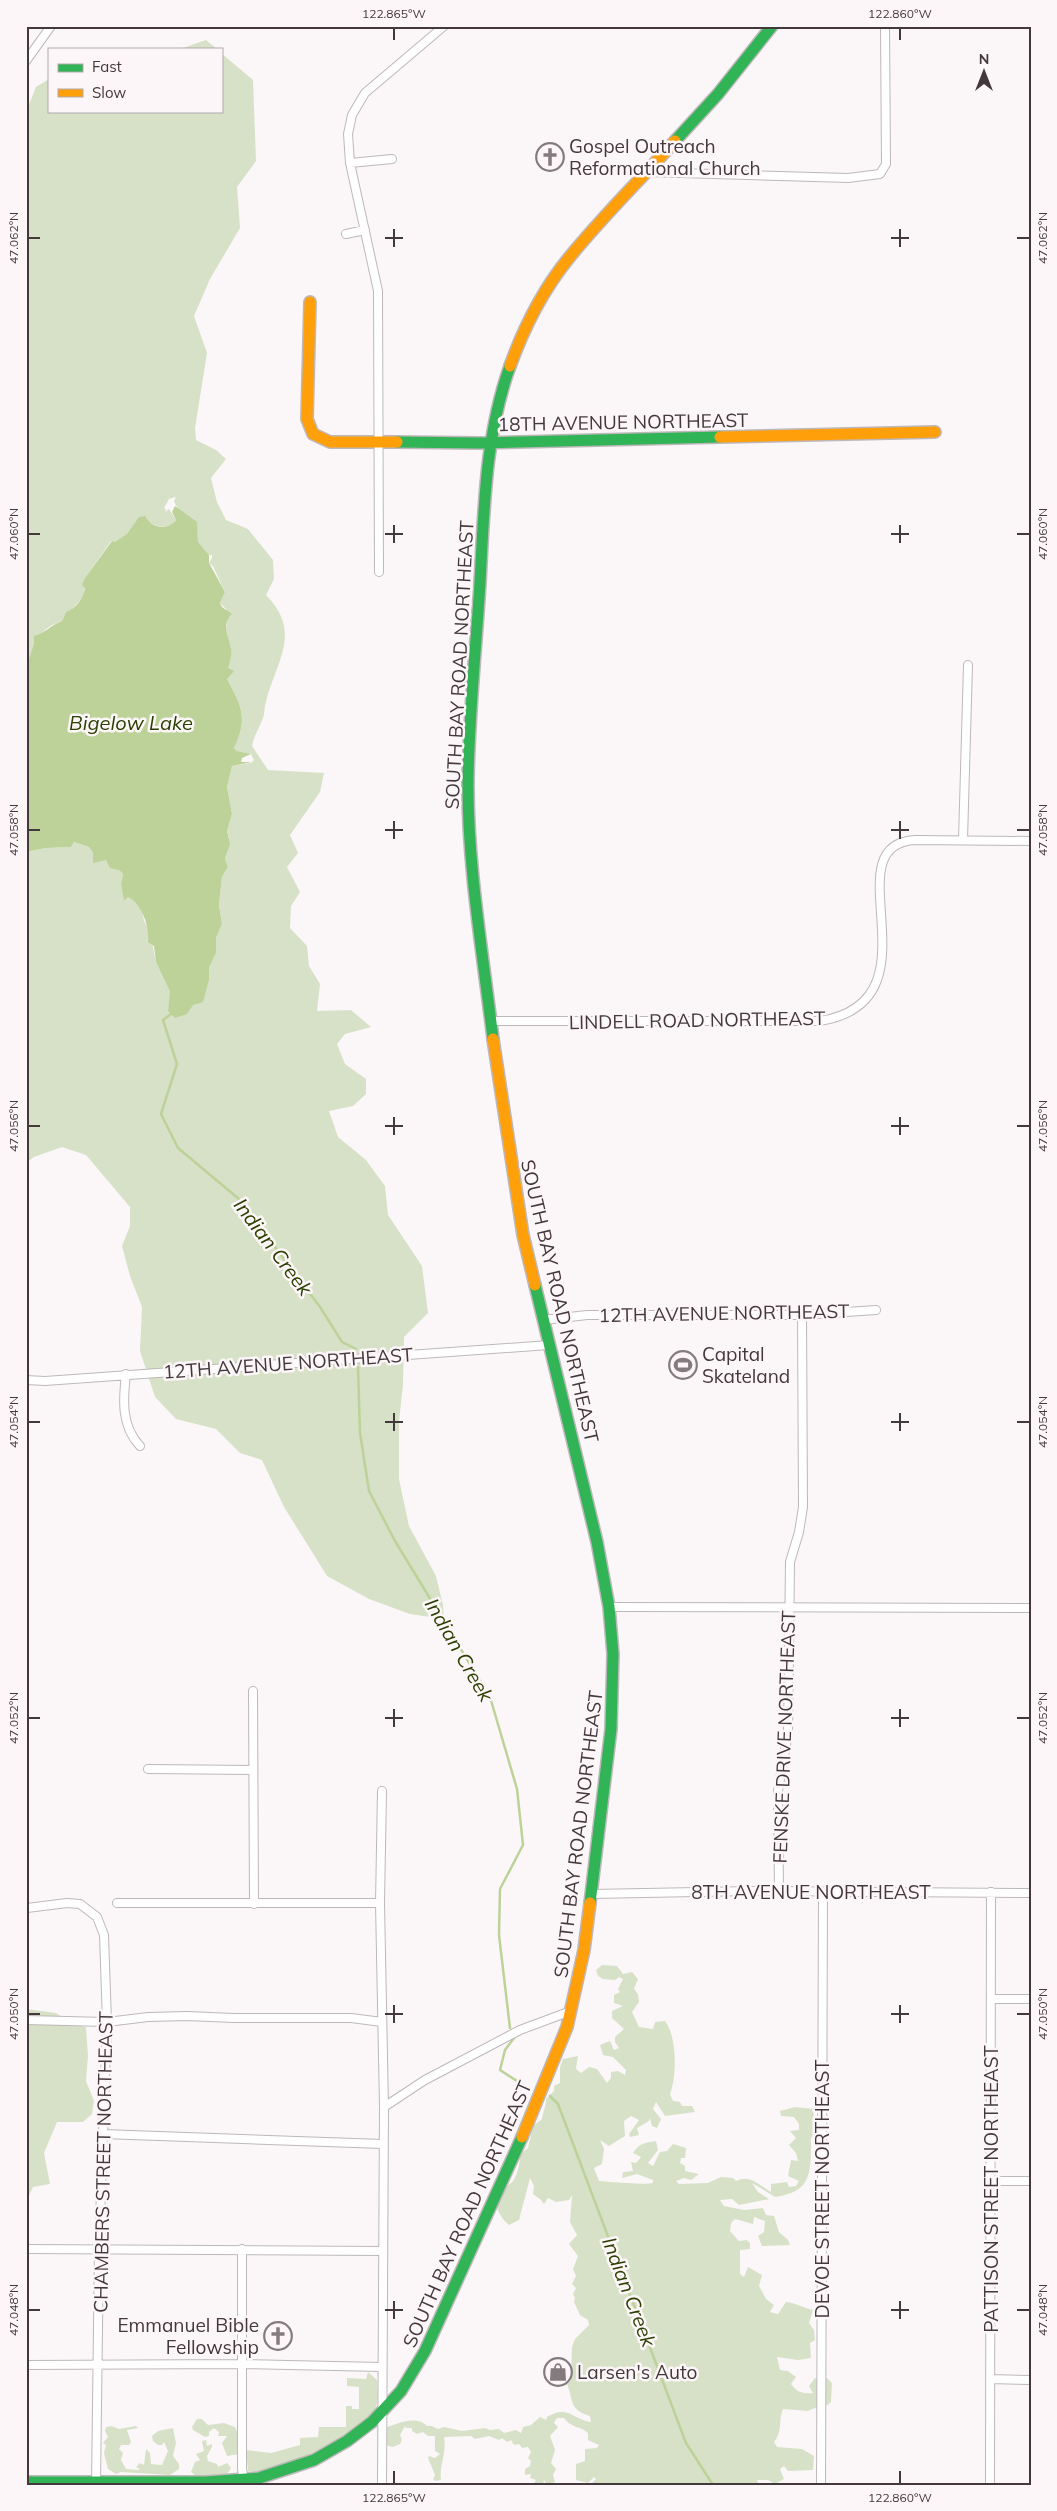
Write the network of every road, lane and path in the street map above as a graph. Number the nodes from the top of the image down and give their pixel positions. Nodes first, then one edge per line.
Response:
1 (51, 26) edge
2 (444, 26) edge
3 (772, 26) edge
4 (885, 26) edge
5 (26, 61) edge
6 (392, 159) dead end
7 (350, 163) junction
8 (647, 172) junction
9 (365, 230) junction
10 (346, 234) dead end
11 (310, 302) dead end
12 (934, 432) dead end
13 (379, 442) junction
14 (490, 443) junction
15 (379, 572) dead end
16 (968, 665) dead end
17 (962, 840) junction
18 (1031, 841) edge
19 (490, 1021) junction
20 (876, 1310) dead end
21 (802, 1315) junction
22 (543, 1320) junction
23 (549, 1345) junction
24 (126, 1374) junction
25 (26, 1380) edge
26 (140, 1446) dead end
27 (608, 1607) junction
28 (789, 1608) junction
29 (1031, 1608) edge
30 (253, 1691) dead end
31 (148, 1769) dead end
32 (253, 1770) junction
33 (382, 1791) dead end
34 (779, 1890) junction
35 (992, 1892) junction
36 (823, 1893) junction
37 (1031, 1893) edge
38 (591, 1894) junction
39 (117, 1903) dead end
40 (380, 1903) junction
41 (254, 1904) junction
42 (27, 1908) edge
43 (991, 1999) junction
44 (1031, 1999) edge
45 (571, 2011) junction
46 (26, 2020) edge
47 (107, 2022) junction
48 (382, 2022) junction
49 (384, 2107) junction
50 (103, 2134) junction
51 (383, 2144) junction
52 (990, 2181) junction
53 (1031, 2181) edge
54 (99, 2248) junction
55 (26, 2249) edge
56 (242, 2249) junction
57 (383, 2250) junction
58 (99, 2364) junction
59 (241, 2364) junction
60 (26, 2365) edge
61 (382, 2367) junction
62 (990, 2379) junction
63 (1031, 2380) edge
64 (383, 2412) junction
65 (26, 2482) edge
66 (244, 2482) edge
67 (96, 2483) edge
68 (382, 2485) edge
69 (821, 2485) edge
70 (990, 2485) edge

1 - 5 street
2 - 7 street
3 - 8 street, SOUTH BAY ROAD NORTHEAST
4 - 8 street
6 - 7 street
7 - 9 street
8 - 14 street, SOUTH BAY ROAD NORTHEAST
9 - 10 street
9 - 13 street
11 - 13 street, 18TH AVENUE NORTHEAST
12 - 14 street, 18TH AVENUE NORTHEAST
13 - 14 street, 18TH AVENUE NORTHEAST
13 - 15 street
14 - 19 street, SOUTH BAY ROAD NORTHEAST
16 - 17 street
17 - 18 street, LINDELL ROAD NORTHEAST
17 - 19 street, LINDELL ROAD NORTHEAST
19 - 22 street, SOUTH BAY ROAD NORTHEAST
20 - 21 street, 12TH AVENUE NORTHEAST
21 - 22 street, 12TH AVENUE NORTHEAST
21 - 28 street, FENSKE DRIVE NORTHEAST
22 - 23 street, SOUTH BAY ROAD NORTHEAST
23 - 24 street, 12TH AVENUE NORTHEAST
23 - 27 street, SOUTH BAY ROAD NORTHEAST
24 - 25 street, 12TH AVENUE NORTHEAST
24 - 26 street
27 - 28 street
27 - 38 street, SOUTH BAY ROAD NORTHEAST
28 - 29 street
28 - 34 street, FENSKE DRIVE NORTHEAST
30 - 32 street
31 - 32 street
32 - 41 street
33 - 40 street
34 - 36 street, 8TH AVENUE NORTHEAST
34 - 38 street, 8TH AVENUE NORTHEAST
35 - 36 street, 8TH AVENUE NORTHEAST
35 - 37 street, 8TH AVENUE NORTHEAST
35 - 43 street, PATTISON STREET NORTHEAST
36 - 69 street, DEVOE STREET NORTHEAST
38 - 45 street, SOUTH BAY ROAD NORTHEAST
39 - 41 street
40 - 41 street
40 - 48 street
42 - 47 street, CHAMBERS STREET NORTHEAST
43 - 44 street
43 - 52 street, PATTISON STREET NORTHEAST
45 - 49 street
45 - 64 street, SOUTH BAY ROAD NORTHEAST
46 - 47 street
47 - 48 street
47 - 50 street, CHAMBERS STREET NORTHEAST
48 - 49 street
49 - 51 street
50 - 51 street
50 - 54 street, CHAMBERS STREET NORTHEAST
51 - 57 street
52 - 53 street
52 - 62 street, PATTISON STREET NORTHEAST
54 - 55 street
54 - 56 street
54 - 58 street, CHAMBERS STREET NORTHEAST
56 - 57 street
56 - 59 street
57 - 61 street
58 - 59 street
58 - 60 street
58 - 67 street, CHAMBERS STREET NORTHEAST
59 - 61 street
59 - 66 street
61 - 64 street
62 - 63 street
62 - 70 street, PATTISON STREET NORTHEAST
64 - 66 street, SOUTH BAY ROAD NORTHEAST
64 - 68 street
65 - 67 street, SOUTH BAY ROAD NORTHEAST
66 - 67 street, SOUTH BAY ROAD NORTHEAST

